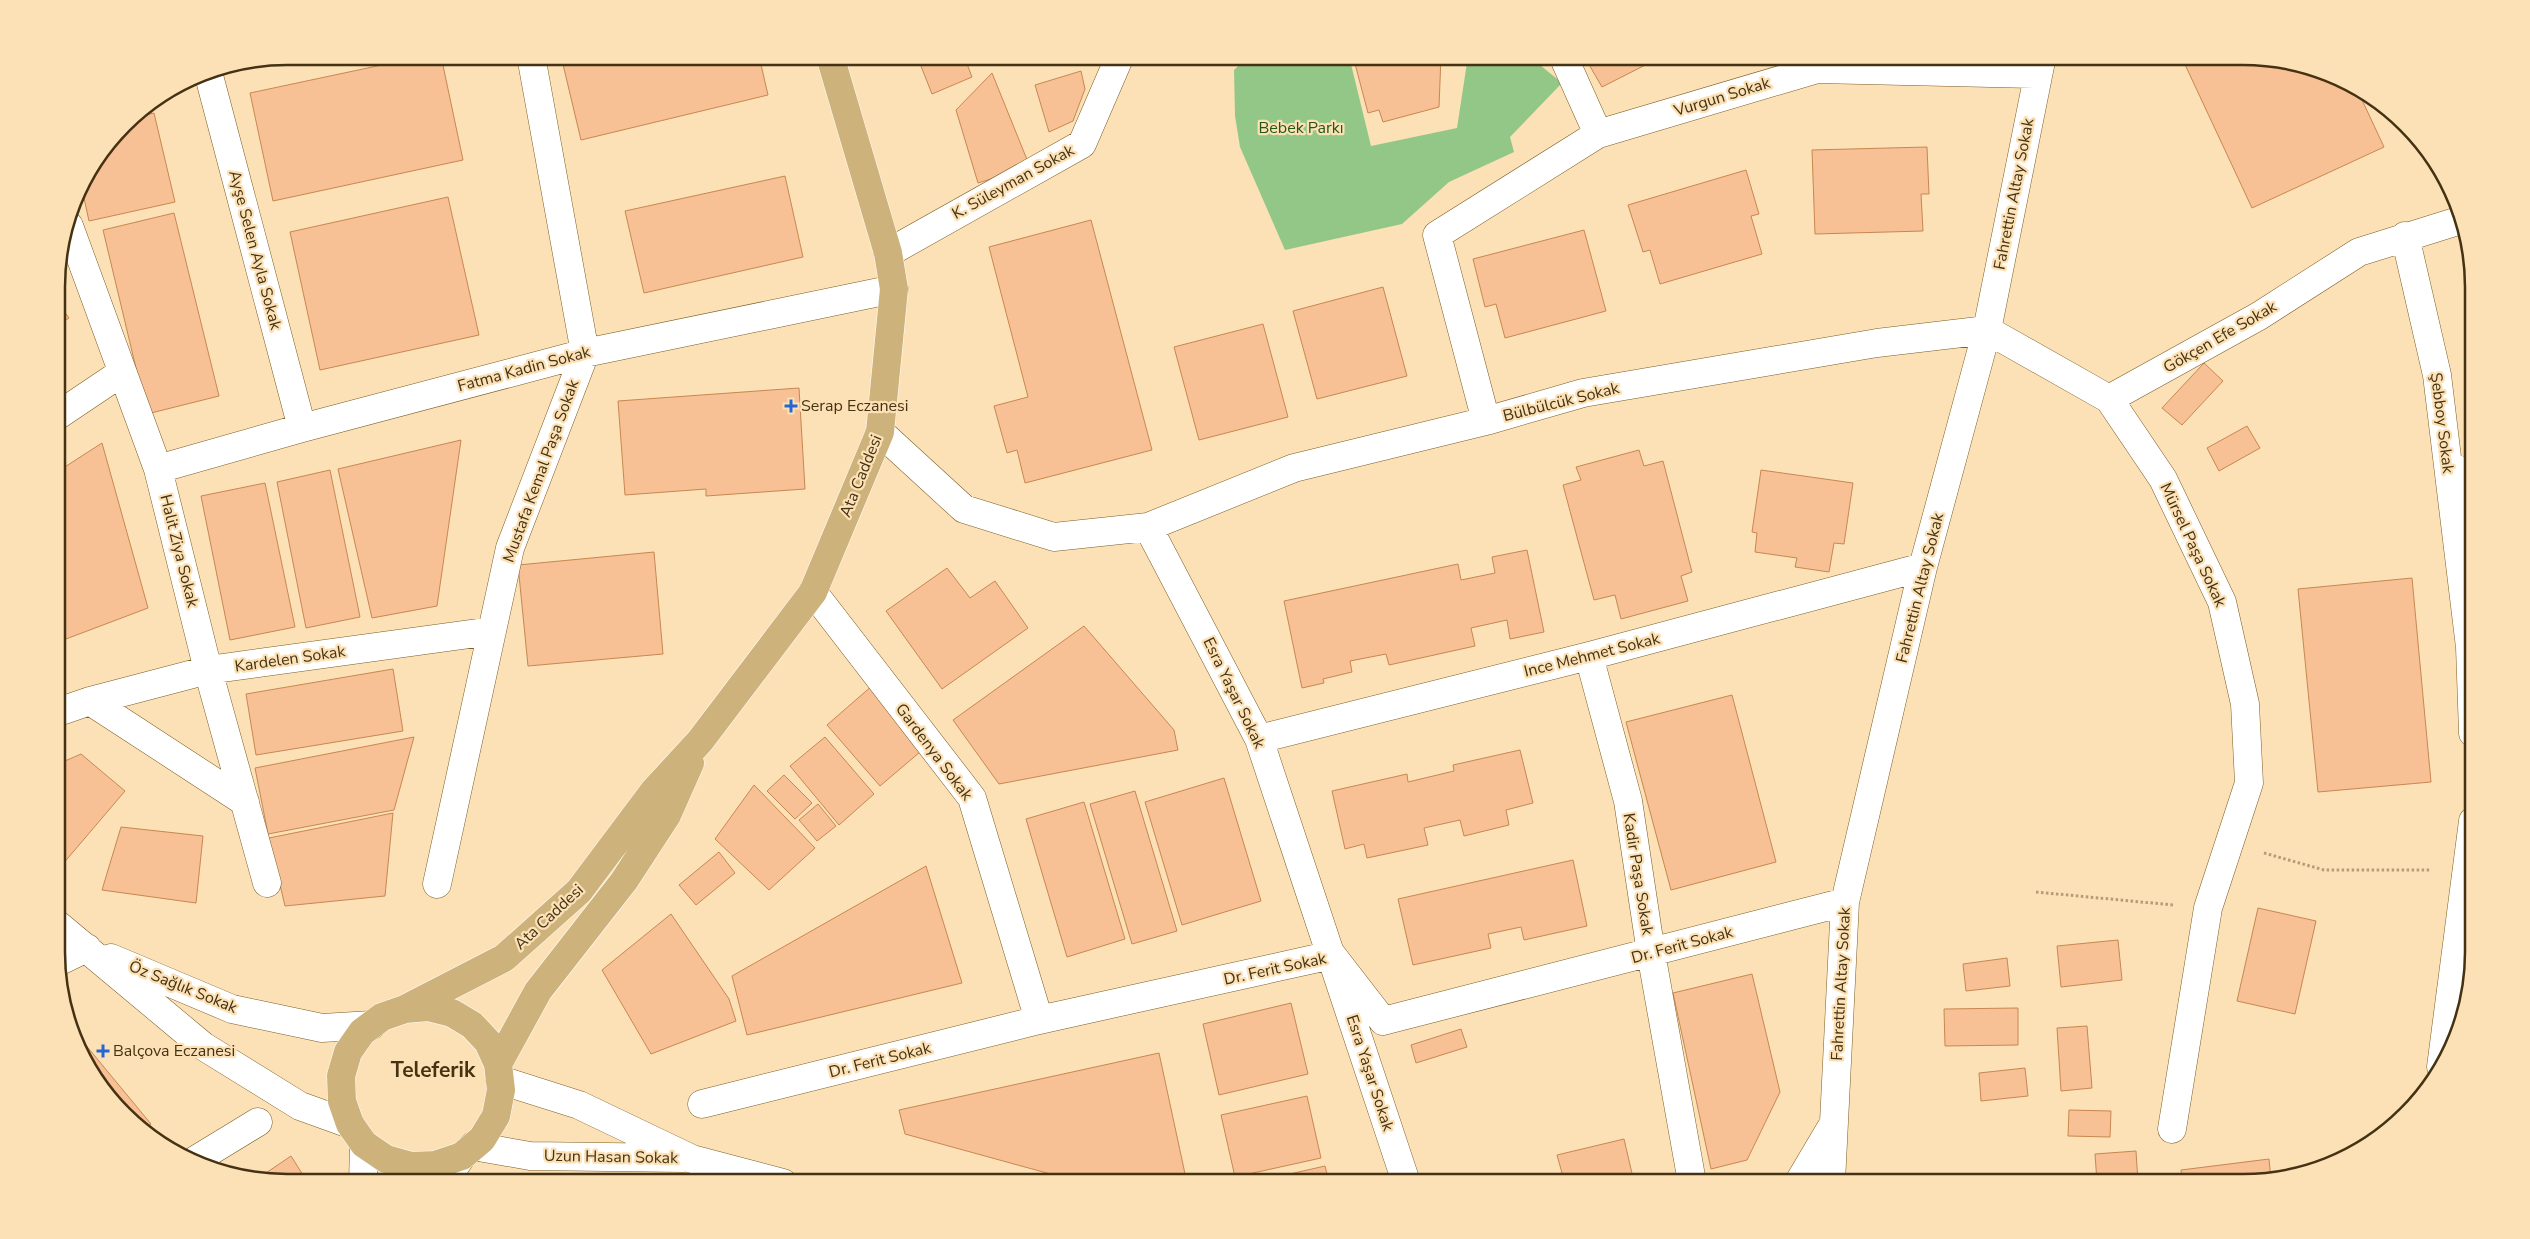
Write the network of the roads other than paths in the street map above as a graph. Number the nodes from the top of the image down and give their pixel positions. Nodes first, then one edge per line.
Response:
1 (532, 65) edge
2 (833, 65) edge
3 (1116, 65) edge
4 (1566, 65) edge
5 (1805, 65) edge
6 (2040, 65) edge
7 (210, 79) edge
8 (1598, 134) junction
9 (2455, 222) edge
10 (72, 234) edge
11 (2405, 236) junction
12 (888, 253) junction
13 (894, 289) junction
14 (1987, 330) junction
15 (585, 353) junction
16 (121, 373) junction
17 (2109, 399) junction
18 (65, 411) edge
19 (1486, 421) junction
20 (302, 428) junction
21 (880, 432) junction
22 (158, 469) junction
23 (2460, 470) edge
24 (1148, 526) junction
25 (2465, 558) edge
26 (1924, 567) junction
27 (813, 592) junction
28 (492, 631) junction
29 (1590, 656) junction
30 (208, 670) junction
31 (90, 701) junction
32 (65, 710) edge
33 (1259, 739) junction
34 (700, 741) junction
35 (245, 802) junction
36 (267, 883) dead end
37 (437, 884) dead end
38 (2465, 886) edge
39 (1845, 902) junction
40 (65, 931) edge
41 (87, 948) junction
42 (1650, 953) junction
43 (1332, 956) junction
44 (65, 959) edge
45 (405, 1008) junction
46 (1040, 1020) junction
47 (372, 1025) junction
48 (2445, 1044) edge
49 (499, 1072) junction
50 (702, 1104) dead end
51 (258, 1122) dead end
52 (1834, 1124) junction
53 (2172, 1129) dead end
54 (357, 1134) junction
55 (468, 1151) junction
56 (201, 1157) edge
57 (692, 1158) junction
58 (362, 1174) edge
59 (450, 1174) edge
60 (750, 1174) edge
61 (1403, 1174) edge
62 (1691, 1174) edge
63 (1804, 1174) edge
64 (1831, 1174) edge

1 - 15 street
2 - 12 main road, Ata Caddesi
3 - 12 street, K. Süleyman Sokak
4 - 8 street
5 - 8 street, Vurgun Sokak
6 - 14 street, Fahrettin Altay Sokak
7 - 20 street, Ayşe Selen Ayla Sokak
8 - 19 street, Vurgun Sokak
9 - 11 street, Gökçen Efe Sokak
10 - 16 street, Halit Ziya Sokak
11 - 17 street, Gökçen Efe Sokak
11 - 23 street, Şebboy Sokak
12 - 13 main road, Ata Caddesi
13 - 15 street, Fatma Kadin Sokak
13 - 21 main road, Ata Caddesi
14 - 17 street
14 - 19 street, Bülbülcük Sokak
14 - 26 street, Fahrettin Altay Sokak
15 - 20 street, Fatma Kadin Sokak
15 - 28 street, Mustafa Kemal Paşa Sokak
16 - 18 street
16 - 22 street, Halit Ziya Sokak
17 - 53 street, Mürsel Paşa Sokak
19 - 24 street, Bülbülcük Sokak
20 - 22 street, Fatma Kadin Sokak
21 - 24 street
21 - 27 main road, Ata Caddesi
22 - 30 street, Halit Ziya Sokak
23 - 25 street, Şebboy Sokak
24 - 33 street, Esra Yaşar Sokak
26 - 29 street, Ince Mehmet Sokak
26 - 39 street, Fahrettin Altay Sokak
27 - 34 main road, Ata Caddesi
27 - 46 street, Gardenya Sokak
28 - 30 street, Kardelen Sokak
28 - 37 street, Mustafa Kemal Paşa Sokak
29 - 33 street, Ince Mehmet Sokak
29 - 42 street, Kadir Paşa Sokak
30 - 31 street, Kardelen Sokak
30 - 35 street, Halit Ziya Sokak
31 - 32 street, Kardelen Sokak
31 - 35 street
33 - 43 street, Esra Yaşar Sokak
34 - 45 main road, Ata Caddesi
34 - 49 main road, Ata Caddesi
35 - 36 street, Halit Ziya Sokak
38 - 48 street
39 - 42 street, Dr. Ferit Sokak
39 - 52 street, Fahrettin Altay Sokak
40 - 41 street, Öz Sağlık Sokak
41 - 44 street
41 - 47 street, Öz Sağlık Sokak
41 - 54 street, Öz Sağlık Sokak
42 - 43 street, Dr. Ferit Sokak
42 - 62 street, Kadir Paşa Sokak
43 - 46 street, Dr. Ferit Sokak
43 - 61 street, Esra Yaşar Sokak
45 - 47 main road, Ata Caddesi
45 - 49 main road, Ata Caddesi
46 - 50 street, Dr. Ferit Sokak
47 - 54 main road, Ata Caddesi
49 - 55 main road, Ata Caddesi
49 - 57 street, Uzun Hasan Sokak
51 - 56 street
52 - 63 street
52 - 64 street, Fahrettin Altay Sokak
54 - 55 main road
54 - 58 street
55 - 57 street, Uzun Hasan Sokak
55 - 59 street
57 - 60 street

